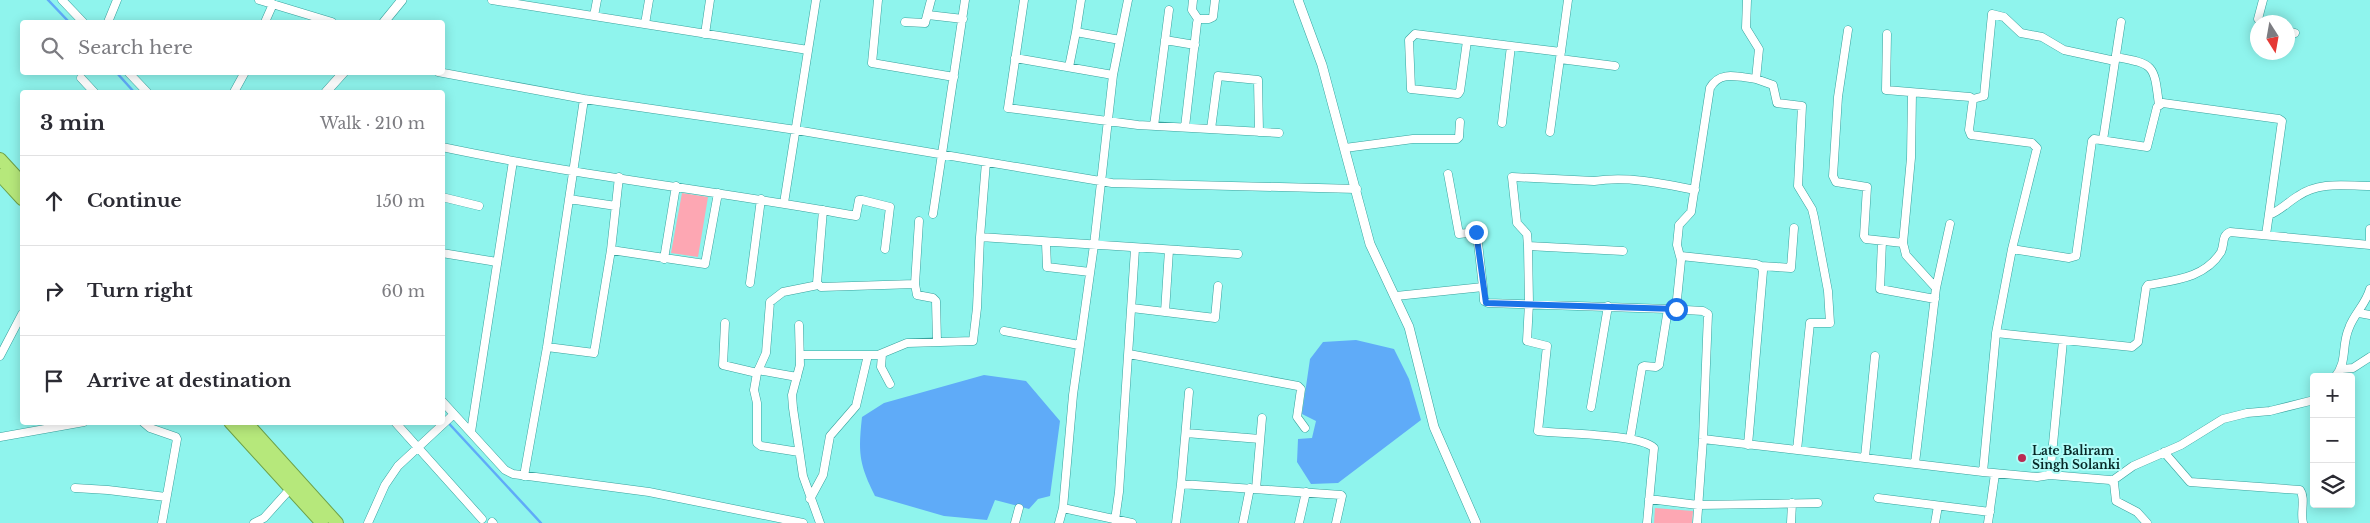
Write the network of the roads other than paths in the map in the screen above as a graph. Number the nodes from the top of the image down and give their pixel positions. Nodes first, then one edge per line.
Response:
1 (62, 0) edge
2 (118, 0) edge
3 (259, 0) edge
4 (402, 0) edge
5 (493, 0) edge
6 (597, 0) edge
7 (649, 0) edge
8 (710, 0) edge
9 (816, 0) edge
10 (878, 0) edge
11 (930, 0) edge
12 (965, 0) edge
13 (1024, 0) edge
14 (1080, 0) edge
15 (1128, 0) edge
16 (1193, 0) edge
17 (1215, 0) edge
18 (1298, 0) edge
19 (1568, 0) edge
20 (1747, 0) edge
21 (2263, 0) edge
22 (285, 3) edge
23 (273, 4) junction
24 (1168, 10) dead end
25 (928, 15) junction
26 (2259, 15) edge
27 (594, 16) junction
28 (963, 19) junction
29 (1198, 19) junction
30 (81, 20) edge
31 (109, 20) edge
32 (266, 20) edge
33 (327, 20) edge
34 (386, 20) edge
35 (905, 22) dead end
36 (2121, 22) dead end
37 (645, 24) junction
38 (1848, 30) dead end
39 (1076, 32) junction
40 (705, 34) junction
41 (1887, 34) dead end
42 (1120, 40) junction
43 (1165, 40) junction
44 (1467, 41) junction
45 (1195, 45) junction
46 (1511, 46) junction
47 (808, 50) junction
48 (1561, 56) junction
49 (1015, 58) junction
50 (2116, 59) junction
51 (1615, 66) dead end
52 (1068, 67) junction
53 (445, 73) edge
54 (131, 75) edge
55 (242, 75) edge
56 (341, 75) edge
57 (1113, 75) junction
58 (954, 77) junction
59 (81, 78) dead end
60 (1756, 79) junction
61 (92, 90) edge
62 (145, 90) edge
63 (235, 90) edge
64 (328, 90) edge
65 (1912, 93) junction
66 (584, 99) junction
67 (1973, 99) junction
68 (2159, 105) junction
69 (1108, 121) junction
70 (1460, 122) dead end
71 (1502, 123) dead end
72 (1154, 126) junction
73 (1185, 127) junction
74 (1211, 129) junction
75 (796, 130) junction
76 (1259, 132) junction
77 (1550, 132) dead end
78 (1279, 133) dead end
79 (2103, 140) junction
80 (445, 148) edge
81 (1345, 148) junction
82 (942, 154) junction
83 (0, 159) edge
84 (513, 161) junction
85 (986, 162) junction
86 (574, 170) junction
87 (1448, 174) dead end
88 (0, 175) edge
89 (619, 177) junction
90 (1100, 181) junction
91 (676, 186) junction
92 (2370, 186) edge
93 (20, 189) edge
94 (1357, 189) junction
95 (20, 190) edge
96 (1694, 190) junction
97 (718, 193) junction
98 (445, 198) edge
99 (569, 199) junction
100 (761, 199) junction
101 (784, 203) junction
102 (479, 206) dead end
103 (616, 206) junction
104 (823, 210) junction
105 (933, 214) dead end
106 (2269, 215) junction
107 (919, 221) dead end
108 (1950, 224) dead end
109 (1794, 228) dead end
110 (2370, 229) edge
111 (2266, 235) junction
112 (980, 237) junction
113 (1882, 241) junction
114 (1046, 243) junction
115 (1903, 243) junction
116 (2370, 243) edge
117 (1094, 246) junction
118 (1528, 246) junction
119 (1135, 248) junction
120 (886, 249) dead end
121 (2012, 249) junction
122 (610, 250) junction
123 (1169, 250) junction
124 (1623, 251) dead end
125 (445, 253) edge
126 (1238, 254) dead end
127 (1680, 256) junction
128 (664, 259) junction
129 (497, 262) junction
130 (1761, 266) junction
131 (1090, 272) junction
132 (750, 283) dead end
133 (915, 284) junction
134 (818, 285) junction
135 (1218, 286) dead end
136 (1483, 287) junction
137 (1936, 288) junction
138 (2370, 289) edge
139 (1396, 296) junction
140 (1934, 299) junction
141 (1529, 303) junction
142 (1608, 306) junction
143 (1132, 308) junction
144 (1672, 309) junction
145 (1165, 312) junction
146 (2359, 313) junction
147 (2370, 315) edge
148 (20, 318) edge
149 (725, 323) dead end
150 (798, 325) dead end
151 (1004, 331) dead end
152 (1996, 333) junction
153 (2063, 341) junction
154 (937, 342) junction
155 (1080, 345) junction
156 (547, 347) junction
157 (800, 354) junction
158 (882, 354) junction
159 (1129, 354) junction
160 (868, 355) junction
161 (0, 356) edge
162 (1875, 356) dead end
163 (2370, 357) edge
164 (2342, 368) junction
165 (757, 371) junction
166 (2339, 373) edge
167 (797, 377) junction
168 (890, 384) dead end
169 (1189, 392) dead end
170 (2310, 401) edge
171 (445, 407) edge
172 (1591, 407) dead end
173 (450, 418) junction
174 (1262, 418) dead end
175 (445, 423) edge
176 (146, 425) edge
177 (233, 425) edge
178 (249, 425) edge
179 (398, 425) edge
180 (443, 425) edge
181 (39, 426) edge
182 (1304, 428) dead end
183 (471, 432) junction
184 (1186, 433) junction
185 (0, 437) edge
186 (1260, 439) junction
187 (1630, 439) junction
188 (1703, 440) junction
189 (1748, 445) junction
190 (418, 448) junction
191 (1797, 450) junction
192 (799, 452) junction
193 (2164, 452) junction
194 (1865, 457) junction
195 (1915, 463) junction
196 (1983, 472) junction
197 (1995, 474) junction
198 (524, 476) junction
199 (2050, 476) junction
200 (2112, 481) junction
201 (1182, 484) junction
202 (76, 488) dead end
203 (290, 488) junction
204 (1253, 488) junction
205 (1306, 492) junction
206 (166, 497) junction
207 (1878, 498) dead end
208 (810, 499) junction
209 (1649, 499) junction
210 (1792, 503) junction
211 (1818, 503) dead end
212 (1698, 505) junction
213 (1938, 506) junction
214 (1019, 508) dead end
215 (1063, 508) junction
216 (1990, 512) junction
217 (482, 518) dead end
218 (1114, 520) junction
219 (258, 522) edge
220 (162, 523) edge
221 (322, 523) edge
222 (337, 523) edge
223 (368, 523) edge
224 (803, 523) edge
225 (820, 523) edge
226 (1015, 523) edge
227 (1059, 523) edge
228 (1132, 523) edge
229 (1176, 523) edge
230 (1244, 523) edge
231 (1300, 523) edge
232 (1336, 523) edge
233 (1476, 523) edge
234 (1647, 523) edge
235 (1697, 523) edge
236 (1791, 523) edge
237 (1935, 523) edge
238 (1988, 523) edge
239 (2147, 523) edge
240 (2303, 523) edge

1 - 30 street
2 - 31 street
3 - 23 street
4 - 34 street
5 - 27 street
6 - 27 street
7 - 37 street
8 - 40 street
9 - 47 street
10 - 58 street
11 - 25 street
12 - 28 street
13 - 49 street
14 - 39 street
15 - 42 street
16 - 29 street
17 - 29 street
18 - 81 street
19 - 48 street
20 - 60 street
21 - 26 street
22 - 23 street
22 - 33 street
23 - 32 street
24 - 43 street
25 - 28 street
25 - 35 street
27 - 37 street
28 - 58 street
29 - 45 street
36 - 50 street
37 - 40 street
38 - 113 street
39 - 42 street
39 - 52 street
40 - 47 street
41 - 65 street
42 - 57 street
43 - 45 street
43 - 72 street
44 - 44 street
44 - 46 street
45 - 73 street
46 - 48 street
46 - 71 street
47 - 75 street
48 - 51 street
48 - 77 street
49 - 52 street
49 - 69 street
50 - 67 street
50 - 68 street
50 - 79 street
52 - 57 street
53 - 66 street
54 - 62 street
55 - 63 street
56 - 64 street
57 - 69 street
58 - 82 street
59 - 61 street
60 - 96 street
60 - 191 street
65 - 67 street
65 - 115 street
66 - 75 street
66 - 86 street
67 - 121 street
68 - 79 street
68 - 106 street
69 - 72 street
69 - 90 street
70 - 81 street
72 - 73 street
73 - 74 street
74 - 76 street
74 - 76 street
75 - 82 street
75 - 101 street
76 - 78 street
79 - 121 street
80 - 84 street
81 - 94 street
82 - 85 street
82 - 105 street
83 - 93 highway
84 - 86 street
84 - 129 street
85 - 90 street
85 - 112 street
86 - 89 street
86 - 99 street
87 - 136 street
88 - 95 highway
89 - 91 street
89 - 103 street
90 - 94 street
90 - 117 street
91 - 97 street
91 - 128 street
92 - 106 street
94 - 139 street
96 - 118 street
96 - 127 street
97 - 100 street
97 - 128 street
98 - 102 street
99 - 103 street
99 - 156 street
100 - 101 street
100 - 132 street
101 - 104 street
103 - 122 street
104 - 120 street
104 - 134 street
106 - 111 street
107 - 133 street
108 - 137 street
109 - 130 street
110 - 116 street
111 - 116 street
111 - 153 street
112 - 114 street
112 - 154 street
113 - 115 street
113 - 140 street
114 - 117 street
114 - 131 street
115 - 137 street
117 - 119 street
117 - 131 street
118 - 124 street
118 - 141 street
119 - 123 street
119 - 143 street
121 - 152 street
122 - 128 street
122 - 156 street
123 - 126 street
123 - 145 street
125 - 129 street
127 - 130 street
127 - 144 street
129 - 183 street
130 - 189 street
131 - 155 street
133 - 134 street
133 - 154 street
134 - 165 street
135 - 145 street
136 - 139 street
136 - 141 street
137 - 140 street
138 - 146 street
139 - 233 street
140 - 195 street
141 - 142 street
141 - 187 street
142 - 144 street
142 - 172 street
143 - 145 street
143 - 159 street
144 - 187 street
144 - 188 street
146 - 147 street
146 - 164 street
148 - 161 street
149 - 165 street
150 - 157 street
151 - 155 street
152 - 153 street
152 - 196 street
153 - 199 street
154 - 158 street
155 - 215 street
156 - 198 street
157 - 160 street
157 - 167 street
158 - 160 street
158 - 168 street
159 - 182 street
159 - 218 street
160 - 208 street
162 - 194 street
163 - 164 street
164 - 166 street
165 - 167 street
165 - 192 street
167 - 192 street
169 - 184 street
170 - 193 street
171 - 173 street
173 - 175 street
173 - 183 street
174 - 186 street
176 - 206 street
177 - 203 highway
178 - 222 highway
179 - 190 street
180 - 190 street
181 - 185 street
183 - 198 street
184 - 186 street
184 - 201 street
186 - 204 street
187 - 209 street
188 - 189 street
188 - 212 street
189 - 191 street
190 - 217 street
190 - 223 street
191 - 194 street
192 - 208 street
193 - 200 street
193 - 240 street
194 - 195 street
195 - 196 street
196 - 197 street
197 - 199 street
197 - 216 street
198 - 224 street
199 - 200 street
200 - 239 street
201 - 204 street
201 - 229 street
202 - 206 street
203 - 219 street
203 - 221 highway
204 - 205 street
204 - 230 street
205 - 231 street
205 - 232 street
206 - 220 street
207 - 213 street
208 - 225 street
209 - 212 street
209 - 234 street
210 - 211 street
210 - 212 street
210 - 236 street
212 - 235 street
213 - 216 street
213 - 237 street
214 - 226 street
215 - 218 street
215 - 227 street
216 - 238 street
218 - 228 street

